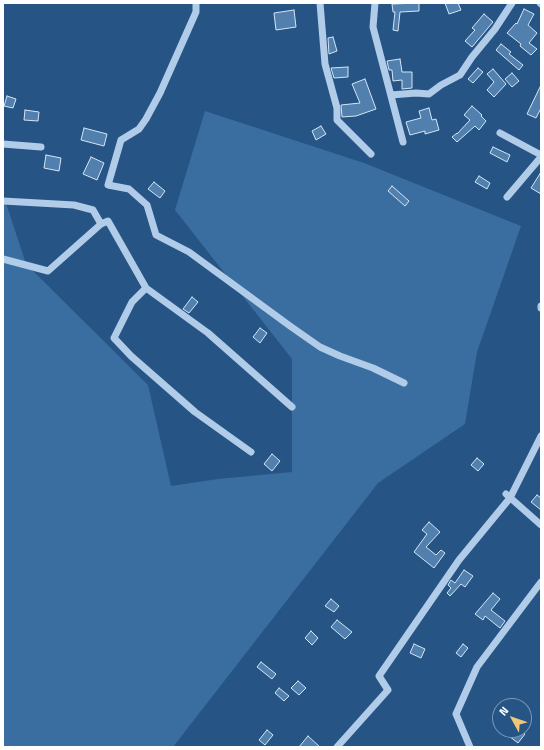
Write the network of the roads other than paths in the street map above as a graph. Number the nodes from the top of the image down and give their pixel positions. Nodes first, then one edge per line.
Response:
1 (196, 3) edge
2 (320, 3) edge
3 (375, 3) edge
4 (512, 3) edge
5 (391, 95) junction
6 (500, 133) dead end
7 (403, 142) dead end
8 (3, 144) edge
9 (41, 147) dead end
10 (370, 154) dead end
11 (541, 156) edge
12 (507, 197) dead end
13 (3, 201) edge
14 (101, 224) junction
15 (3, 259) edge
16 (146, 288) junction
17 (404, 384) dead end
18 (292, 407) dead end
19 (541, 436) edge
20 (250, 452) dead end
21 (508, 496) junction
22 (541, 525) edge
23 (541, 582) edge
24 (337, 747) edge
25 (470, 747) edge

1 - 17 street
2 - 10 street
3 - 5 street
4 - 5 street
5 - 7 street
6 - 11 street
8 - 9 street
11 - 12 street
13 - 14 street
14 - 15 street
14 - 16 street
16 - 18 street
16 - 20 street
19 - 21 street
21 - 22 street
21 - 24 street
23 - 25 street

